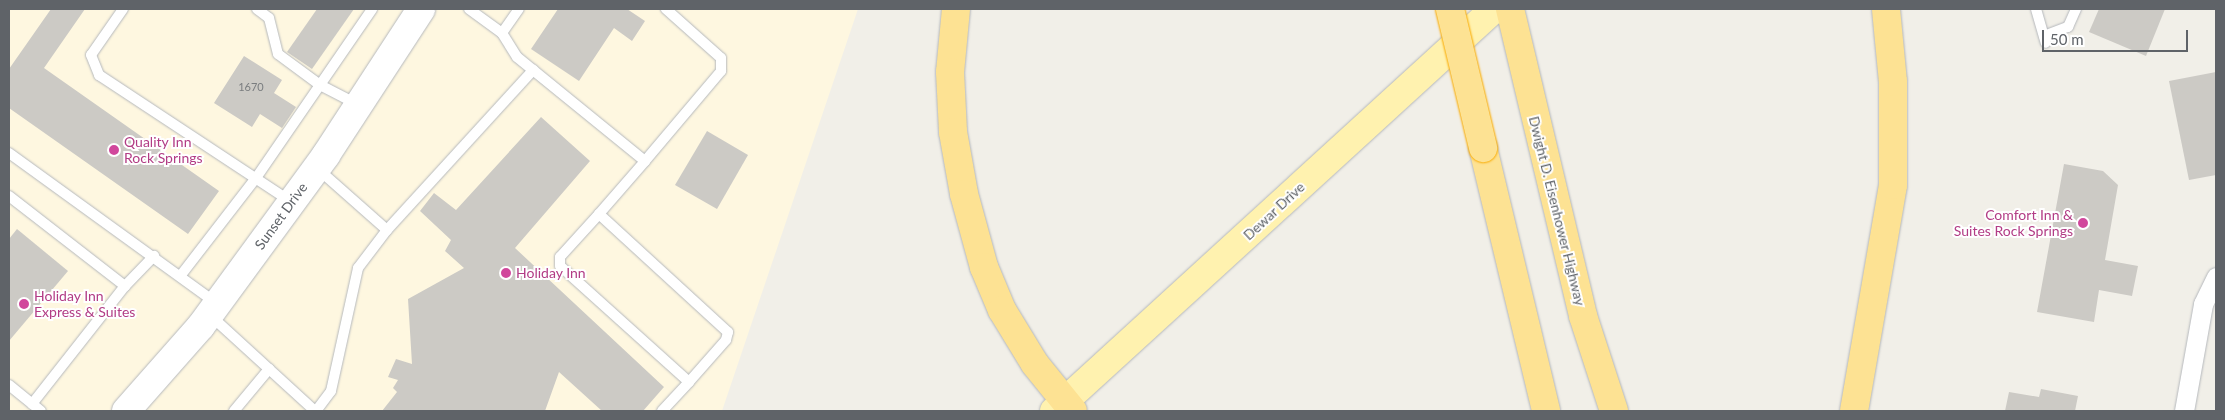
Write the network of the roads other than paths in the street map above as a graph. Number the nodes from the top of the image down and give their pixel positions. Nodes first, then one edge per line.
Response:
1 (123, 9) edge
2 (257, 9) edge
3 (372, 9) edge
4 (421, 9) edge
5 (469, 9) edge
6 (519, 9) edge
7 (666, 9) edge
8 (956, 9) edge
9 (1450, 9) edge
10 (1494, 9) edge
11 (1510, 9) edge
12 (1886, 9) edge
13 (2036, 9) edge
14 (2076, 9) edge
15 (502, 33) junction
16 (534, 70) junction
17 (320, 85) junction
18 (358, 105) junction
19 (9, 153) edge
20 (645, 161) junction
21 (316, 168) junction
22 (256, 178) junction
23 (9, 196) edge
24 (291, 202) junction
25 (599, 214) junction
26 (387, 230) junction
27 (154, 256) junction
28 (181, 275) junction
29 (2216, 277) edge
30 (125, 286) junction
31 (213, 309) junction
32 (269, 369) junction
33 (689, 382) junction
34 (9, 385) edge
35 (32, 404) junction
36 (137, 406) edge
37 (1064, 409) edge
38 (41, 411) edge
39 (234, 411) edge
40 (315, 411) edge
41 (662, 411) edge
42 (1546, 411) edge
43 (1614, 411) edge
44 (1854, 411) edge
45 (2184, 411) edge

1 - 22 lane
2 - 17 lane
3 - 17 lane
4 - 18 street, Sunset Drive
5 - 15 lane
6 - 15 lane
7 - 20 lane
8 - 37 highway
9 - 42 highway, bridge
10 - 37 main road, Dewar Drive
11 - 43 highway, Dwight D. Eisenhower Highway
12 - 44 highway
13 - 14 lane
15 - 16 lane
16 - 20 lane
16 - 26 lane
17 - 18 lane
17 - 22 lane
18 - 21 street, Sunset Drive
19 - 27 lane
20 - 25 lane
21 - 24 street, Sunset Drive
21 - 26 lane
22 - 24 lane
22 - 28 lane
23 - 30 lane
24 - 31 street, Sunset Drive
25 - 33 lane
25 - 33 lane
26 - 40 lane
27 - 28 lane
27 - 30 lane
28 - 31 lane
29 - 45 street
30 - 35 lane
31 - 32 lane
31 - 36 street, Sunset Drive
32 - 39 lane
32 - 40 lane
33 - 41 lane
34 - 35 lane
35 - 38 lane

